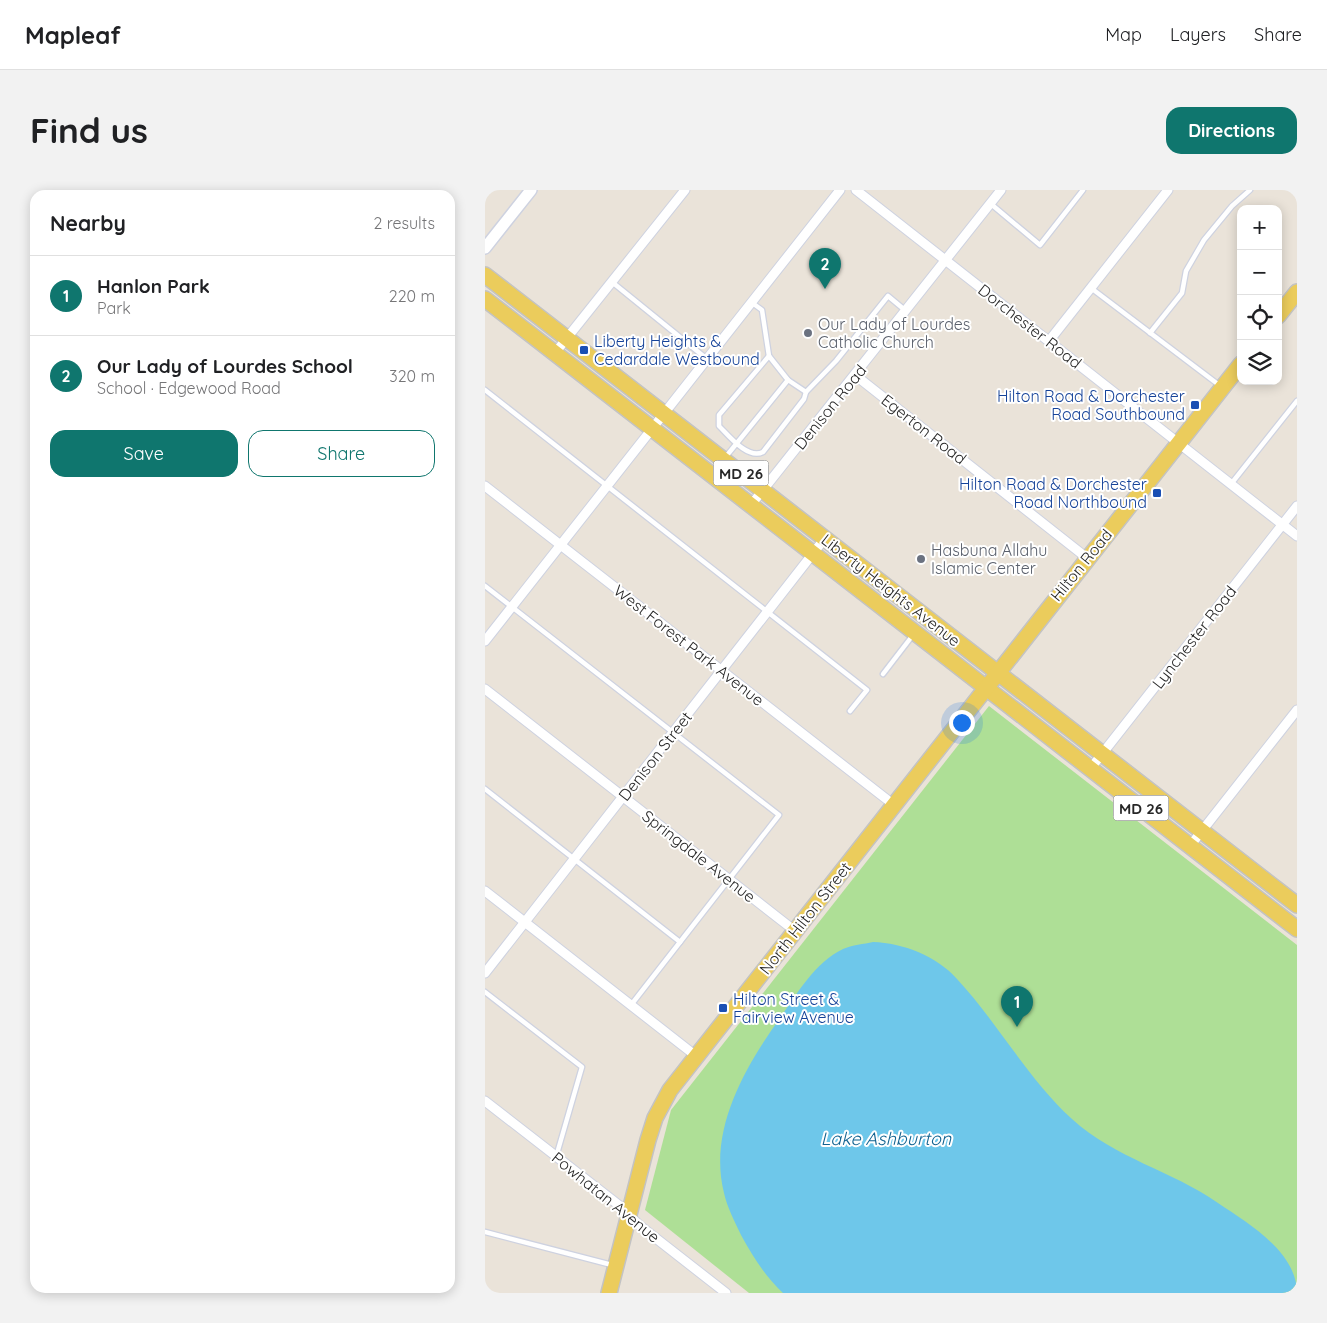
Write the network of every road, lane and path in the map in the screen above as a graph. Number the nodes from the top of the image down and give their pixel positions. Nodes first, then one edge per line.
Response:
1 (531, 190) edge
2 (685, 190) edge
3 (840, 190) edge
4 (856, 190) edge
5 (1001, 190) edge
6 (1083, 190) edge
7 (1168, 190) edge
8 (1250, 190) edge
9 (991, 204) junction
10 (485, 248) edge
11 (946, 260) junction
12 (485, 275) edge
13 (612, 282) junction
14 (1091, 288) junction
15 (1297, 292) edge
16 (485, 299) edge
17 (751, 302) junction
18 (906, 310) junction
19 (1282, 311) edge
20 (1150, 333) junction
21 (567, 338) junction
22 (1049, 342) junction
23 (555, 353) junction
24 (769, 356) junction
25 (707, 359) junction
26 (1237, 369) edge
27 (855, 375) junction
28 (788, 380) junction
29 (1222, 388) junction
30 (485, 390) edge
31 (806, 392) junction
32 (1297, 401) edge
33 (663, 413) junction
34 (651, 428) junction
35 (1177, 442) junction
36 (737, 443) junction
37 (723, 460) junction
38 (1231, 484) junction
39 (485, 486) edge
40 (606, 486) junction
41 (763, 490) junction
42 (751, 505) junction
43 (1297, 506) edge
44 (1282, 525) junction
45 (1297, 536) edge
46 (825, 538) junction
47 (560, 545) junction
48 (813, 553) junction
49 (1087, 558) junction
50 (485, 586) edge
51 (511, 607) junction
52 (767, 612) junction
53 (915, 632) junction
54 (485, 641) edge
55 (721, 670) junction
56 (997, 673) junction
57 (883, 674) dead end
58 (986, 687) junction
59 (485, 689) edge
60 (1297, 710) edge
61 (850, 711) dead end
62 (672, 733) junction
63 (1102, 754) junction
64 (1091, 768) junction
65 (485, 789) edge
66 (623, 796) junction
67 (894, 805) junction
68 (1202, 831) junction
69 (1190, 846) junction
70 (574, 859) junction
71 (729, 880) junction
72 (485, 892) edge
73 (1297, 905) edge
74 (525, 922) junction
75 (1295, 924) edge
76 (795, 931) junction
77 (680, 942) junction
78 (485, 973) edge
79 (485, 992) edge
80 (631, 1005) junction
81 (696, 1056) junction
82 (485, 1101) edge
83 (556, 1157) junction
84 (629, 1216) junction
85 (485, 1232) edge
86 (616, 1266) junction
87 (724, 1292) edge
88 (609, 1293) edge

1 - 10 street
2 - 13 street
3 - 17 street
4 - 11 street, Dorchester Road
5 - 9 street, Denison Road
6 - 9 lane
7 - 14 street
8 - 20 lane
9 - 11 street, Denison Road
11 - 18 street, Denison Road
11 - 22 street, Dorchester Road
12 - 21 main road, Liberty Heights Avenue / MD 26
13 - 21 street
13 - 25 lane
14 - 20 lane
14 - 22 street
15 - 19 main road
16 - 23 main road, Liberty Heights Avenue / MD 26
17 - 24 lane
17 - 25 street
18 - 27 street, Denison Road
18 - 31 lane
20 - 29 lane
21 - 23 street
21 - 33 main road, Liberty Heights Avenue / MD 26
22 - 35 street, Dorchester Road
23 - 34 main road, Liberty Heights Avenue / MD 26
24 - 28 lane
24 - 36 lane
25 - 33 street
26 - 29 main road, Hilton Road
27 - 41 street, Denison Road
27 - 49 street, Egerton Road
28 - 31 lane
28 - 36 lane
29 - 35 main road, Hilton Road
30 - 40 lane
31 - 36 lane
32 - 38 lane
33 - 34 street
33 - 37 main road, Liberty Heights Avenue / MD 26
34 - 40 street
34 - 42 main road, Liberty Heights Avenue / MD 26
35 - 38 street, Dorchester Road
35 - 49 main road, Hilton Road
36 - 37 lane
37 - 41 main road, Liberty Heights Avenue / MD 26
38 - 44 street, Dorchester Road
39 - 47 street, West Forest Park Avenue
40 - 47 street
40 - 52 lane
41 - 42 street, Denison Road
41 - 46 main road, Liberty Heights Avenue / MD 26
42 - 48 main road, Liberty Heights Avenue / MD 26
43 - 44 street, Lynchester Road
44 - 45 street, Dorchester Road
44 - 63 street, Lynchester Road
46 - 48 street, Denison Street
46 - 56 main road, Liberty Heights Avenue / MD 26
47 - 51 street
47 - 55 street, West Forest Park Avenue
48 - 52 street, Denison Street
48 - 53 main road, Liberty Heights Avenue / MD 26
49 - 56 main road, Hilton Road
50 - 51 lane
51 - 54 street
51 - 62 lane
52 - 55 street, Denison Street
52 - 61 lane
53 - 57 lane
53 - 58 main road, Liberty Heights Avenue / MD 26
55 - 62 street, Denison Street
55 - 67 street, West Forest Park Avenue
56 - 58 main road, North Hilton Street
56 - 63 main road, Liberty Heights Avenue / MD 26
58 - 64 main road, Liberty Heights Avenue / MD 26
58 - 67 main road, North Hilton Street
59 - 66 street, Springdale Avenue
60 - 68 street
62 - 66 street, Denison Street
62 - 71 lane
63 - 64 street, Lynchester Road
63 - 68 main road, Liberty Heights Avenue / MD 26
64 - 69 main road, Liberty Heights Avenue / MD 26
65 - 70 lane
66 - 70 street, Denison Street
66 - 71 street, Springdale Avenue
67 - 76 main road, North Hilton Street
68 - 69 street
68 - 73 main road, Liberty Heights Avenue / MD 26
69 - 75 main road, Liberty Heights Avenue / MD 26
70 - 74 street, Denison Street
70 - 77 lane
71 - 76 street, Springdale Avenue
71 - 77 lane
72 - 74 street
74 - 78 street, Denison Street
74 - 80 street
76 - 81 main road, North Hilton Street
77 - 80 lane
79 - 83 lane
80 - 81 street
81 - 84 main road, North Hilton Street
82 - 83 street, Powhatan Avenue
83 - 84 street, Powhatan Avenue
84 - 86 main road, North Hilton Street
84 - 87 street, Powhatan Avenue
85 - 86 lane
86 - 88 main road, North Hilton Street

